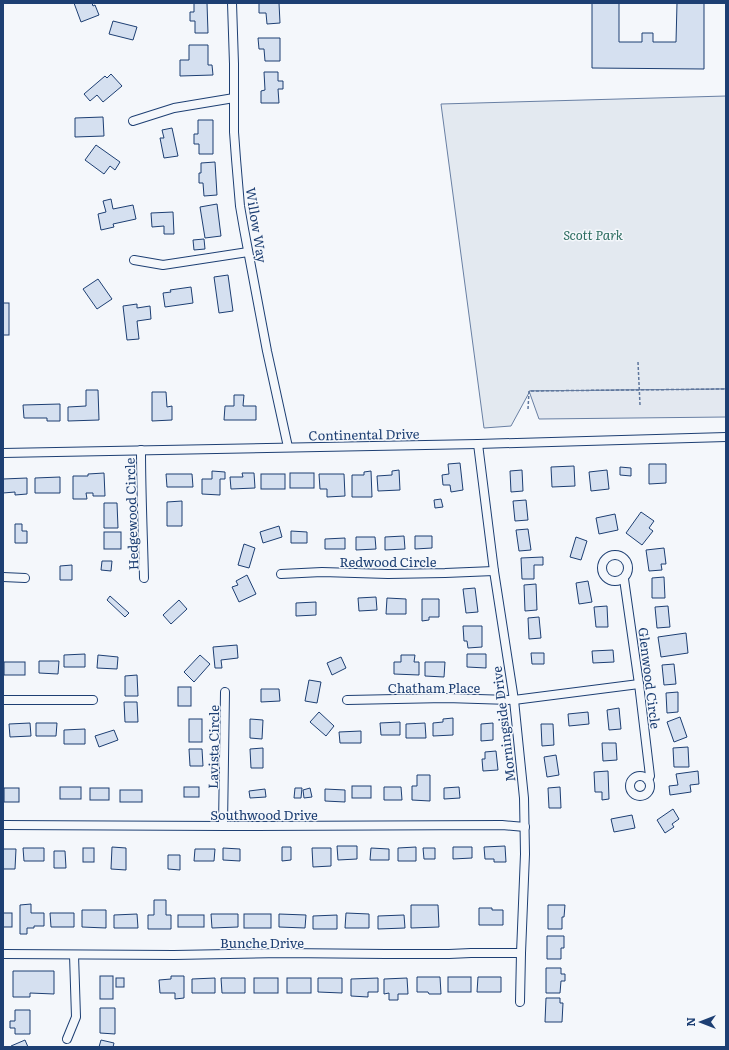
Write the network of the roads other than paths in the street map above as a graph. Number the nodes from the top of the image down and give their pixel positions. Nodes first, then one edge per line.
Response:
1 (232, 3) edge
2 (234, 98) junction
3 (133, 121) dead end
4 (248, 252) junction
5 (134, 260) dead end
6 (726, 437) edge
7 (478, 444) junction
8 (288, 447) junction
9 (141, 450) junction
10 (3, 452) edge
11 (494, 571) junction
12 (281, 574) dead end
13 (3, 577) edge
14 (25, 578) dead end
15 (144, 578) dead end
16 (624, 579) dead end
17 (639, 684) junction
18 (225, 692) dead end
19 (3, 700) edge
20 (92, 700) dead end
21 (347, 700) dead end
22 (514, 700) junction
23 (648, 780) dead end
24 (3, 825) edge
25 (224, 826) junction
26 (525, 827) junction
27 (521, 953) junction
28 (3, 954) edge
29 (74, 955) junction
30 (520, 1002) dead end
31 (67, 1039) dead end

1 - 2 street, Willow Way
2 - 3 street
2 - 4 street, Willow Way
4 - 5 street
4 - 8 street, Willow Way
6 - 7 street, Continental Drive
7 - 8 street, Continental Drive
7 - 11 street, Morningside Drive
8 - 9 street, Continental Drive
9 - 10 street, Continental Drive
9 - 15 street, Hedgewood Circle
11 - 12 street, Redwood Circle
11 - 22 street, Morningside Drive
13 - 14 street
16 - 17 street, Glenwood Circle
17 - 22 street, Chatham Place
17 - 23 street, Glenwood Circle
18 - 25 street, Lavista Circle
19 - 20 street
21 - 22 street, Chatham Place
22 - 26 street, Morningside Drive
24 - 25 street, Southwood Drive
25 - 26 street, Southwood Drive
26 - 27 street, Morningside Drive
27 - 29 street, Bunche Drive
27 - 30 street, Morningside Drive
28 - 29 street, Bunche Drive
29 - 31 street

